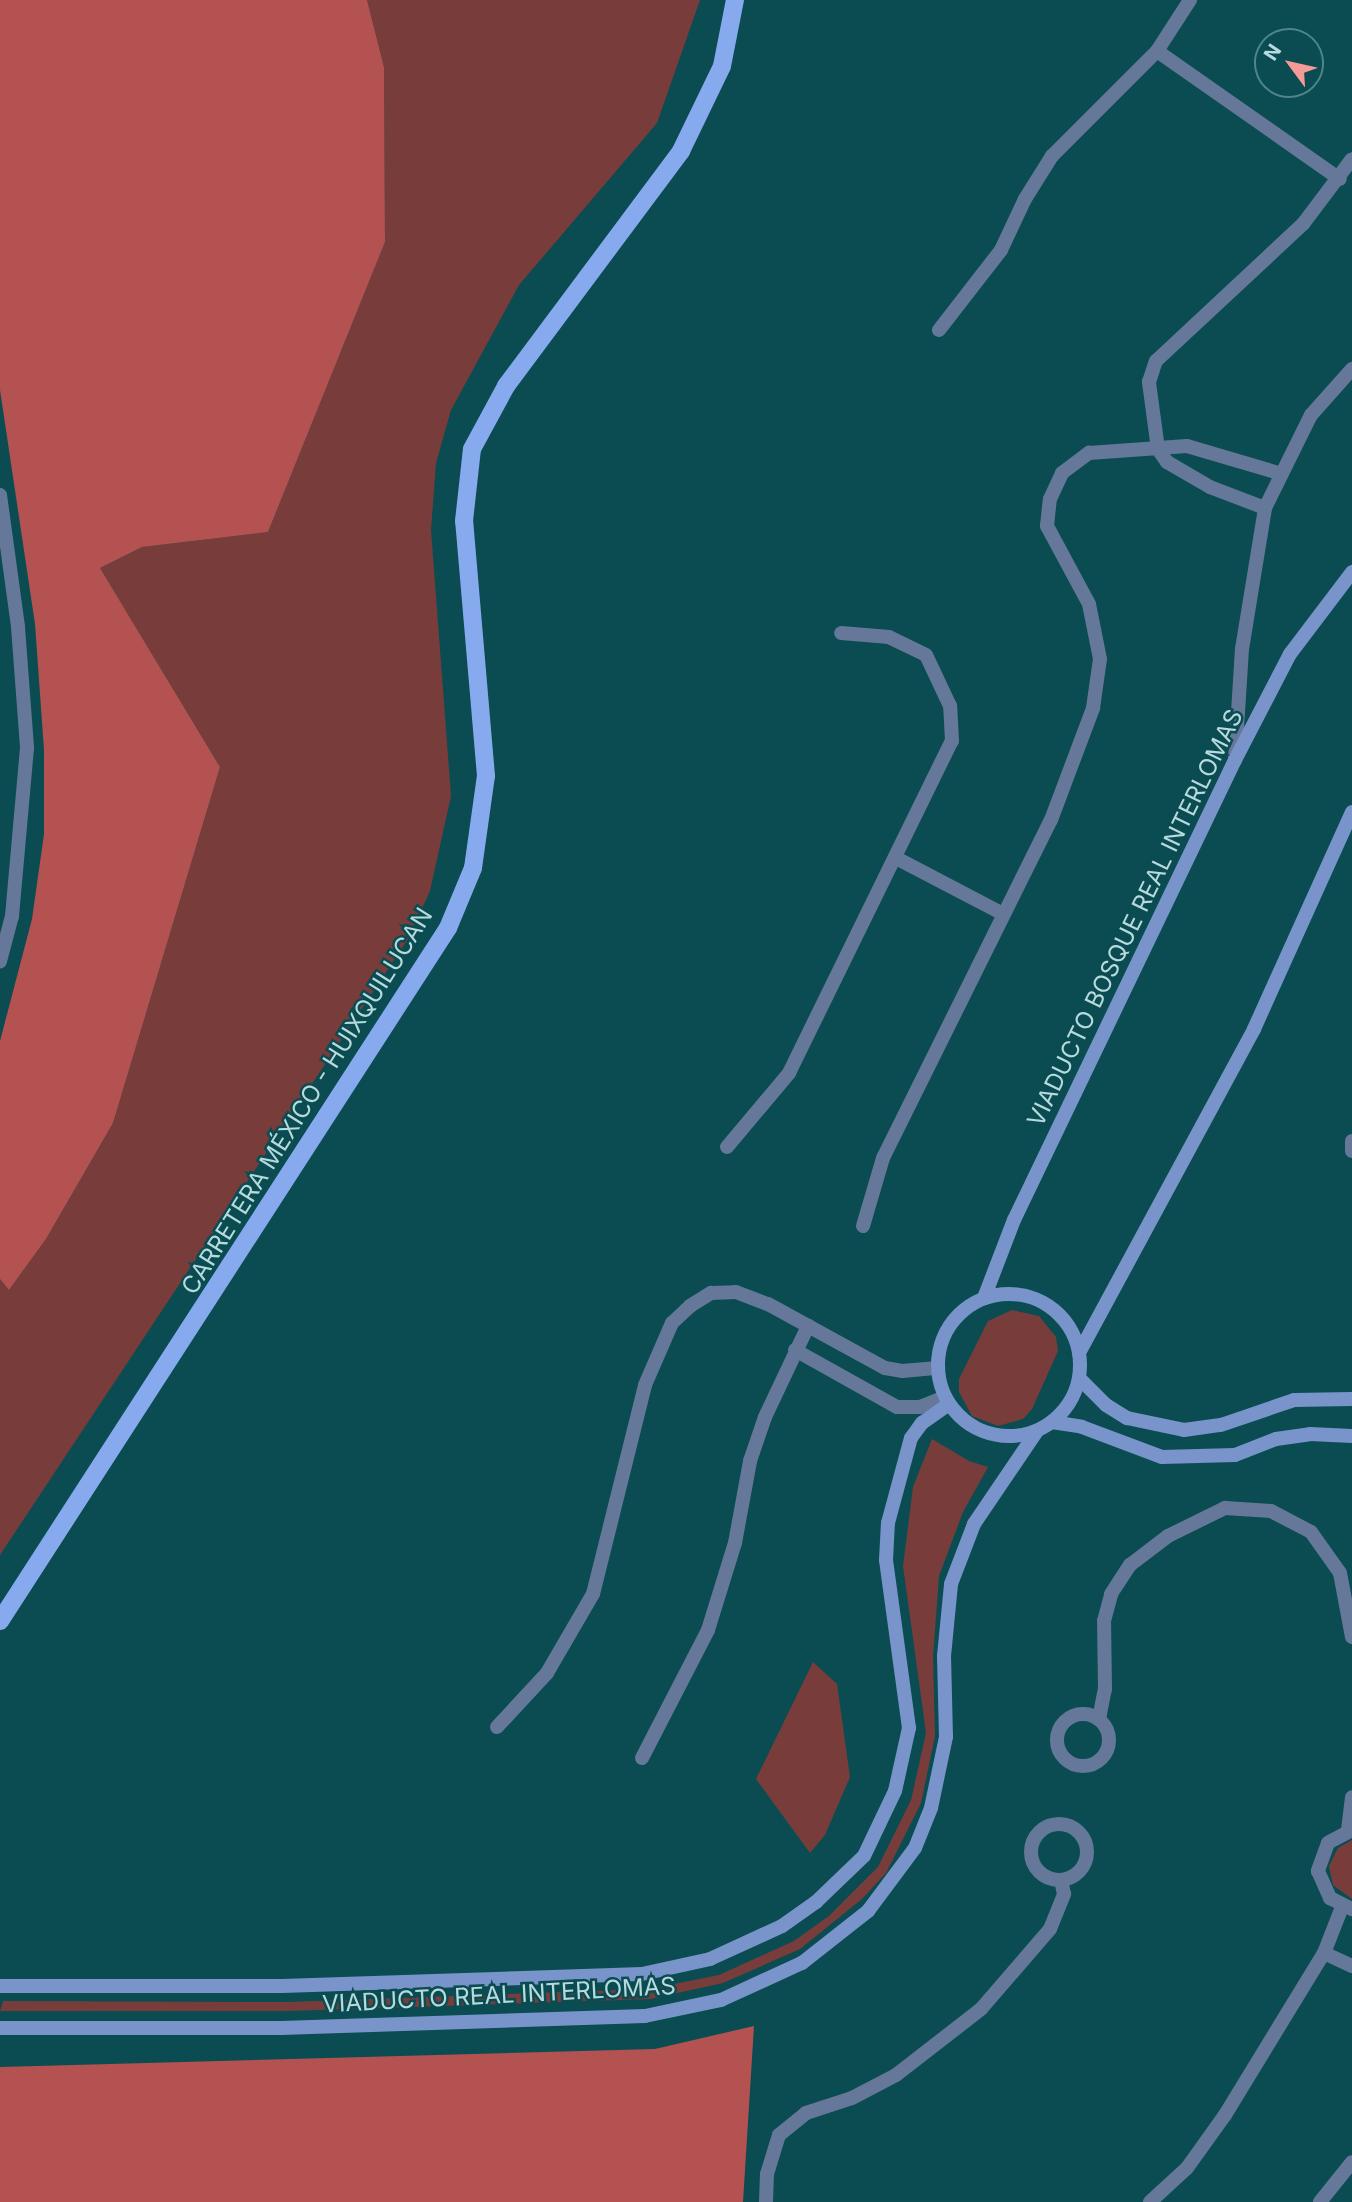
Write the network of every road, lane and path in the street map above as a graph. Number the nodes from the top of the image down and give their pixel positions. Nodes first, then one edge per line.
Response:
1 (735, 0) edge
2 (1190, 0) edge
3 (1157, 51) junction
4 (1352, 159) edge
5 (1340, 179) junction
6 (939, 330) dead end
7 (1352, 369) edge
8 (1158, 449) junction
9 (1279, 473) junction
10 (0, 495) edge
11 (1265, 508) junction
12 (1352, 572) edge
13 (841, 633) dead end
14 (1235, 760) junction
15 (1352, 812) edge
16 (898, 859) junction
17 (1003, 914) junction
18 (0, 961) edge
19 (1352, 1141) edge
20 (727, 1147) dead end
21 (1352, 1151) edge
22 (863, 1226) dead end
23 (985, 1298) junction
24 (808, 1326) junction
25 (795, 1350) junction
26 (1079, 1353) junction
27 (937, 1368) junction
28 (1079, 1378) junction
29 (1352, 1399) edge
30 (947, 1401) junction
31 (1052, 1422) junction
32 (1037, 1431) junction
33 (1352, 1436) edge
34 (0, 1621) edge
35 (1352, 1637) edge
36 (1099, 1719) dead end
37 (497, 1727) dead end
38 (642, 1758) dead end
39 (1352, 1797) edge
40 (1350, 1830) edge
41 (1061, 1881) dead end
42 (1347, 1908) edge
43 (1324, 1953) junction
44 (1352, 1966) edge
45 (0, 1986) edge
46 (0, 2028) edge
47 (1352, 2162) edge
48 (766, 2202) edge
49 (1150, 2202) edge
50 (1320, 2202) edge

1 - 34 main road, CARRETERA MÉXICO - HUIXQUILUCAN
2 - 3 street
3 - 5 street
3 - 6 street
4 - 5 street
5 - 8 street
7 - 9 street
8 - 9 street
8 - 11 street
8 - 17 street
9 - 11 street
10 - 18 street
11 - 14 street
12 - 14 main road, VIADUCTO BOSQUE REAL INTERLOMAS
13 - 16 street
14 - 23 main road, VIADUCTO BOSQUE REAL INTERLOMAS
15 - 26 main road
16 - 17 street
16 - 20 street
17 - 22 street
19 - 21 street
23 - 26 main road
23 - 27 main road
24 - 25 street
24 - 27 street
24 - 37 street
25 - 30 street
25 - 38 street
26 - 28 main road
27 - 30 main road
28 - 29 main road
28 - 31 main road
30 - 32 main road
30 - 45 main road, VIADUCTO REAL INTERLOMAS
31 - 32 main road
31 - 33 main road
32 - 46 main road, VIADUCTO REAL INTERLOMAS
35 - 36 street
39 - 40 street
40 - 42 street
41 - 48 street
42 - 43 street
43 - 44 street
43 - 49 street
47 - 50 street

